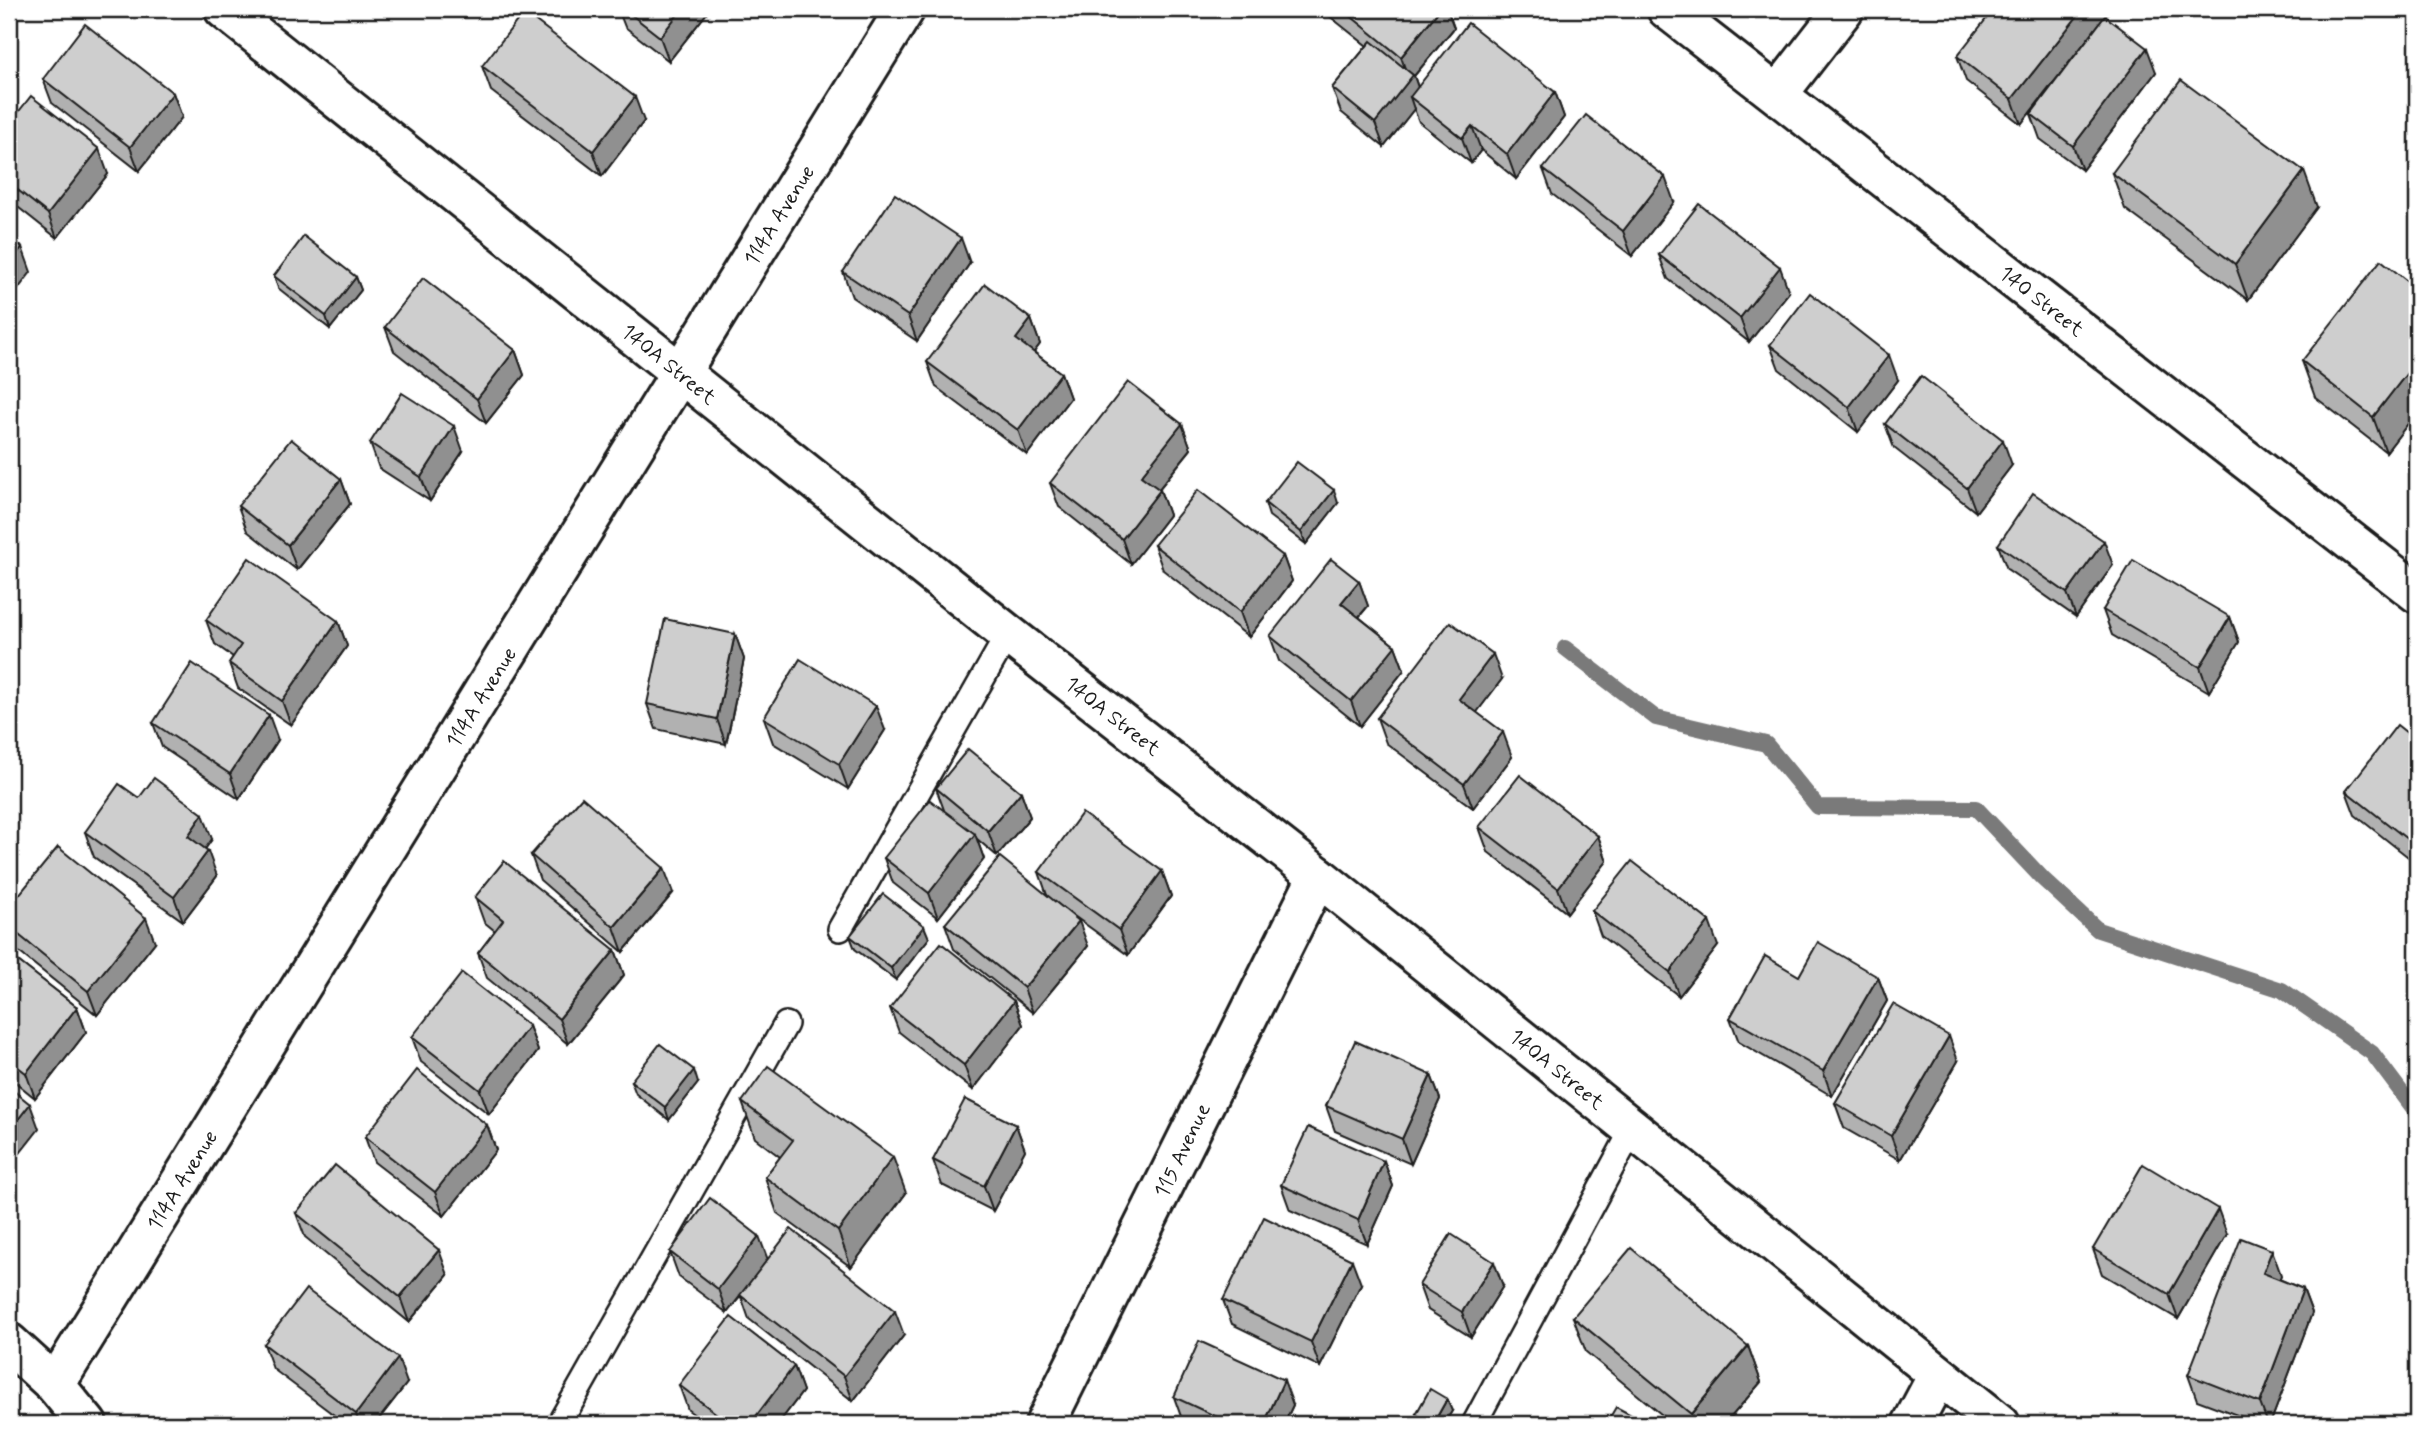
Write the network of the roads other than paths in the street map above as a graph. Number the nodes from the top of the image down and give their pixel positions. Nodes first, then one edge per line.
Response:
1 (224, 9) edge
2 (905, 9) edge
3 (1667, 9) edge
4 (1844, 9) edge
5 (1778, 94) junction
6 (681, 374) junction
7 (2417, 593) edge
8 (1008, 634) junction
9 (1318, 876) junction
10 (840, 929) dead end
11 (786, 1024) dead end
12 (1632, 1130) junction
13 (9, 1343) edge
14 (1938, 1376) junction
15 (55, 1385) junction
16 (87, 1424) edge
17 (559, 1424) edge
18 (1045, 1424) edge
19 (1474, 1424) edge
20 (1912, 1424) edge
21 (2000, 1424) edge

1 - 6 street, 140A Street
2 - 6 street, 114A Avenue
3 - 5 street, 140 Street
4 - 5 street
5 - 7 street, 140 Street
6 - 8 street, 140A Street
6 - 15 street, 114A Avenue
8 - 9 street, 140A Street
8 - 10 lane
9 - 12 street, 140A Street
9 - 18 street, 115 Avenue
11 - 17 lane
12 - 14 street, 140A Street
12 - 19 lane
13 - 15 street
14 - 20 street
14 - 21 street, 140A Street
15 - 16 street

